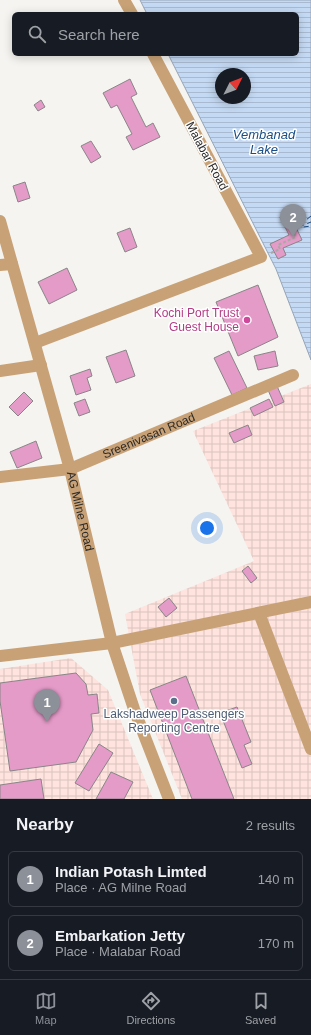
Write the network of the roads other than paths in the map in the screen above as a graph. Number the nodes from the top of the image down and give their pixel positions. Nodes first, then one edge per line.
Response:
1 (124, 0) edge
2 (131, 12) edge
3 (154, 56) edge
4 (0, 221) edge
5 (6, 264) edge
6 (35, 343) junction
7 (41, 365) junction
8 (0, 371) edge
9 (293, 375) dead end
10 (70, 469) junction
11 (0, 477) edge
12 (311, 602) edge
13 (259, 613) junction
14 (112, 643) junction
15 (0, 656) edge
16 (311, 749) edge
17 (169, 799) edge

1 - 2 street
3 - 6 street, Malabar Road
4 - 5 street, AG Milne Road
5 - 6 street, AG Milne Road
6 - 7 street, AG Milne Road
7 - 8 street
7 - 10 street, AG Milne Road
9 - 10 street, Sreenivasan Road
10 - 11 street, Sreenivasan Road
10 - 14 street, AG Milne Road
12 - 13 street
13 - 14 street
13 - 16 street
14 - 15 street
14 - 17 street, AG Milne Road

